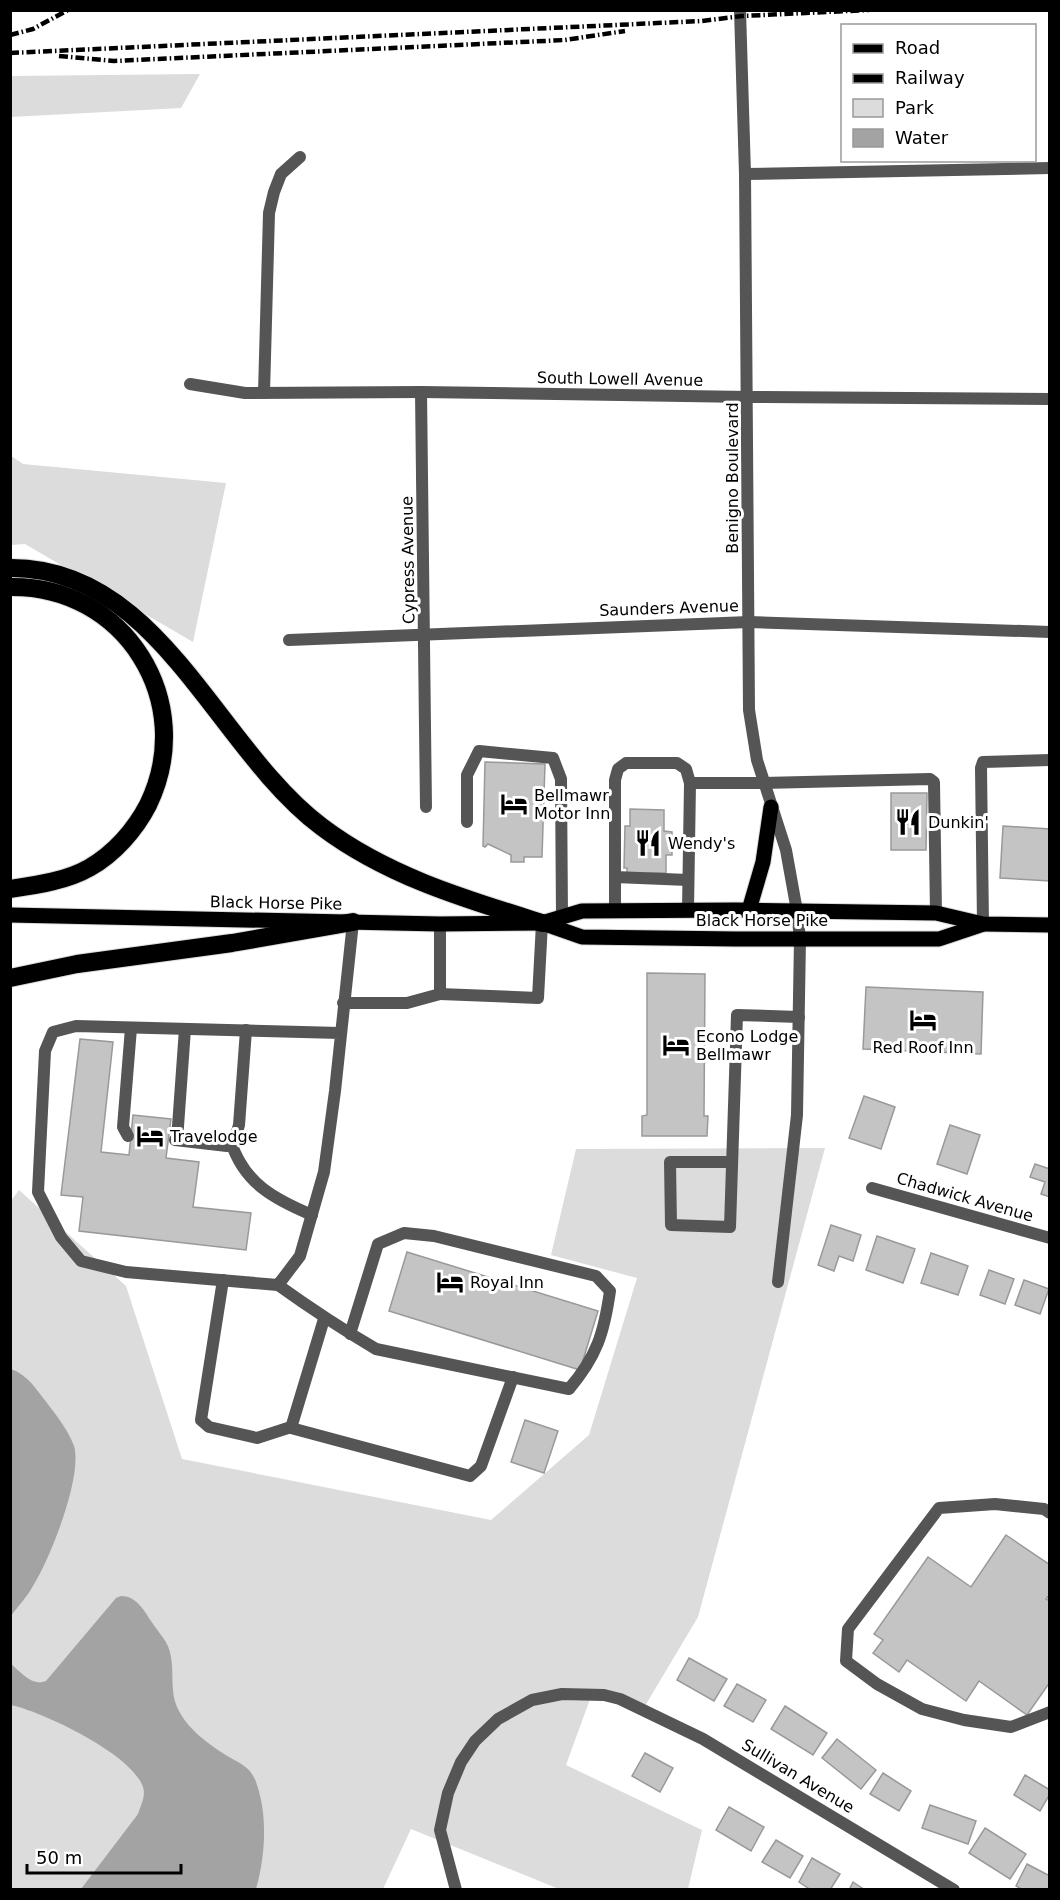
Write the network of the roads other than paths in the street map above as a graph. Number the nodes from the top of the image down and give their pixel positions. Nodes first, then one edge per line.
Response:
1 (741, 10) edge
2 (300, 157) dead end
3 (1050, 168) edge
4 (745, 174) junction
5 (190, 384) dead end
6 (421, 392) junction
7 (264, 393) junction
8 (748, 397) junction
9 (1050, 399) edge
10 (10, 567) edge
11 (10, 587) edge
12 (749, 621) junction
13 (1050, 632) edge
14 (425, 634) junction
15 (290, 640) dead end
16 (1050, 760) edge
17 (690, 783) junction
18 (763, 783) junction
19 (426, 807) dead end
20 (771, 807) junction
21 (467, 822) dead end
22 (615, 877) junction
23 (688, 879) junction
24 (10, 889) edge
25 (688, 910) junction
26 (749, 910) junction
27 (615, 911) junction
28 (797, 911) junction
29 (936, 913) junction
30 (10, 915) edge
31 (562, 916) junction
32 (353, 921) junction
33 (542, 923) junction
34 (440, 924) junction
35 (983, 924) junction
36 (1050, 925) edge
37 (800, 939) junction
38 (10, 978) edge
39 (440, 994) junction
40 (343, 1004) junction
41 (799, 1017) junction
42 (131, 1028) junction
43 (185, 1029) junction
44 (246, 1030) junction
45 (340, 1033) junction
46 (128, 1136) dead end
47 (231, 1142) junction
48 (731, 1162) junction
49 (872, 1188) dead end
50 (312, 1215) junction
51 (1050, 1238) edge
52 (223, 1280) junction
53 (778, 1282) dead end
54 (278, 1285) junction
55 (324, 1319) junction
56 (350, 1334) junction
57 (513, 1377) junction
58 (291, 1427) junction
59 (1050, 1513) edge
60 (1050, 1712) edge
61 (456, 1890) edge
62 (954, 1890) edge

1 - 4 street, Benigno Boulevard
2 - 7 street
3 - 4 street
4 - 8 street, Benigno Boulevard
5 - 7 street, South Lowell Avenue
6 - 7 street, South Lowell Avenue
6 - 8 street, South Lowell Avenue
6 - 14 street, Cypress Avenue
8 - 9 street, South Lowell Avenue
8 - 12 street, Benigno Boulevard
10 - 33 highway
11 - 24 highway
12 - 13 street, Saunders Avenue
12 - 14 street, Saunders Avenue
12 - 18 street, Benigno Boulevard
14 - 15 street, Saunders Avenue
14 - 19 street, Cypress Avenue
16 - 35 street
17 - 18 street
17 - 22 street
17 - 23 street
18 - 20 street, Benigno Boulevard
18 - 29 street
20 - 26 main road
20 - 28 street, Benigno Boulevard
21 - 31 street
22 - 23 street
22 - 27 street
23 - 25 street
25 - 26 main road, Black Horse Pike
25 - 27 main road, Black Horse Pike
26 - 28 main road, Black Horse Pike
27 - 31 main road, Black Horse Pike
28 - 29 main road, Black Horse Pike
28 - 37 street, Benigno Boulevard
29 - 35 main road, Black Horse Pike
30 - 32 main road, Black Horse Pike
31 - 33 main road, Black Horse Pike
32 - 34 main road, Black Horse Pike
32 - 38 highway
32 - 40 street
33 - 34 main road, Black Horse Pike
33 - 37 main road, Black Horse Pike
33 - 39 street
34 - 39 street
35 - 36 main road, Black Horse Pike
35 - 37 main road, Black Horse Pike
37 - 41 street, Benigno Boulevard
39 - 40 street
40 - 45 street
41 - 48 street
41 - 53 street, Benigno Boulevard
42 - 43 street
42 - 46 street
42 - 52 street
43 - 44 street
43 - 47 street
44 - 45 street
44 - 47 street
45 - 50 street
47 - 50 street
48 - 48 street
49 - 51 street, Chadwick Avenue
50 - 54 street
52 - 54 street
52 - 58 street
54 - 55 street
55 - 56 street
55 - 58 street
56 - 57 street
56 - 57 street
57 - 58 street
59 - 60 street
61 - 62 street, Sullivan Avenue

